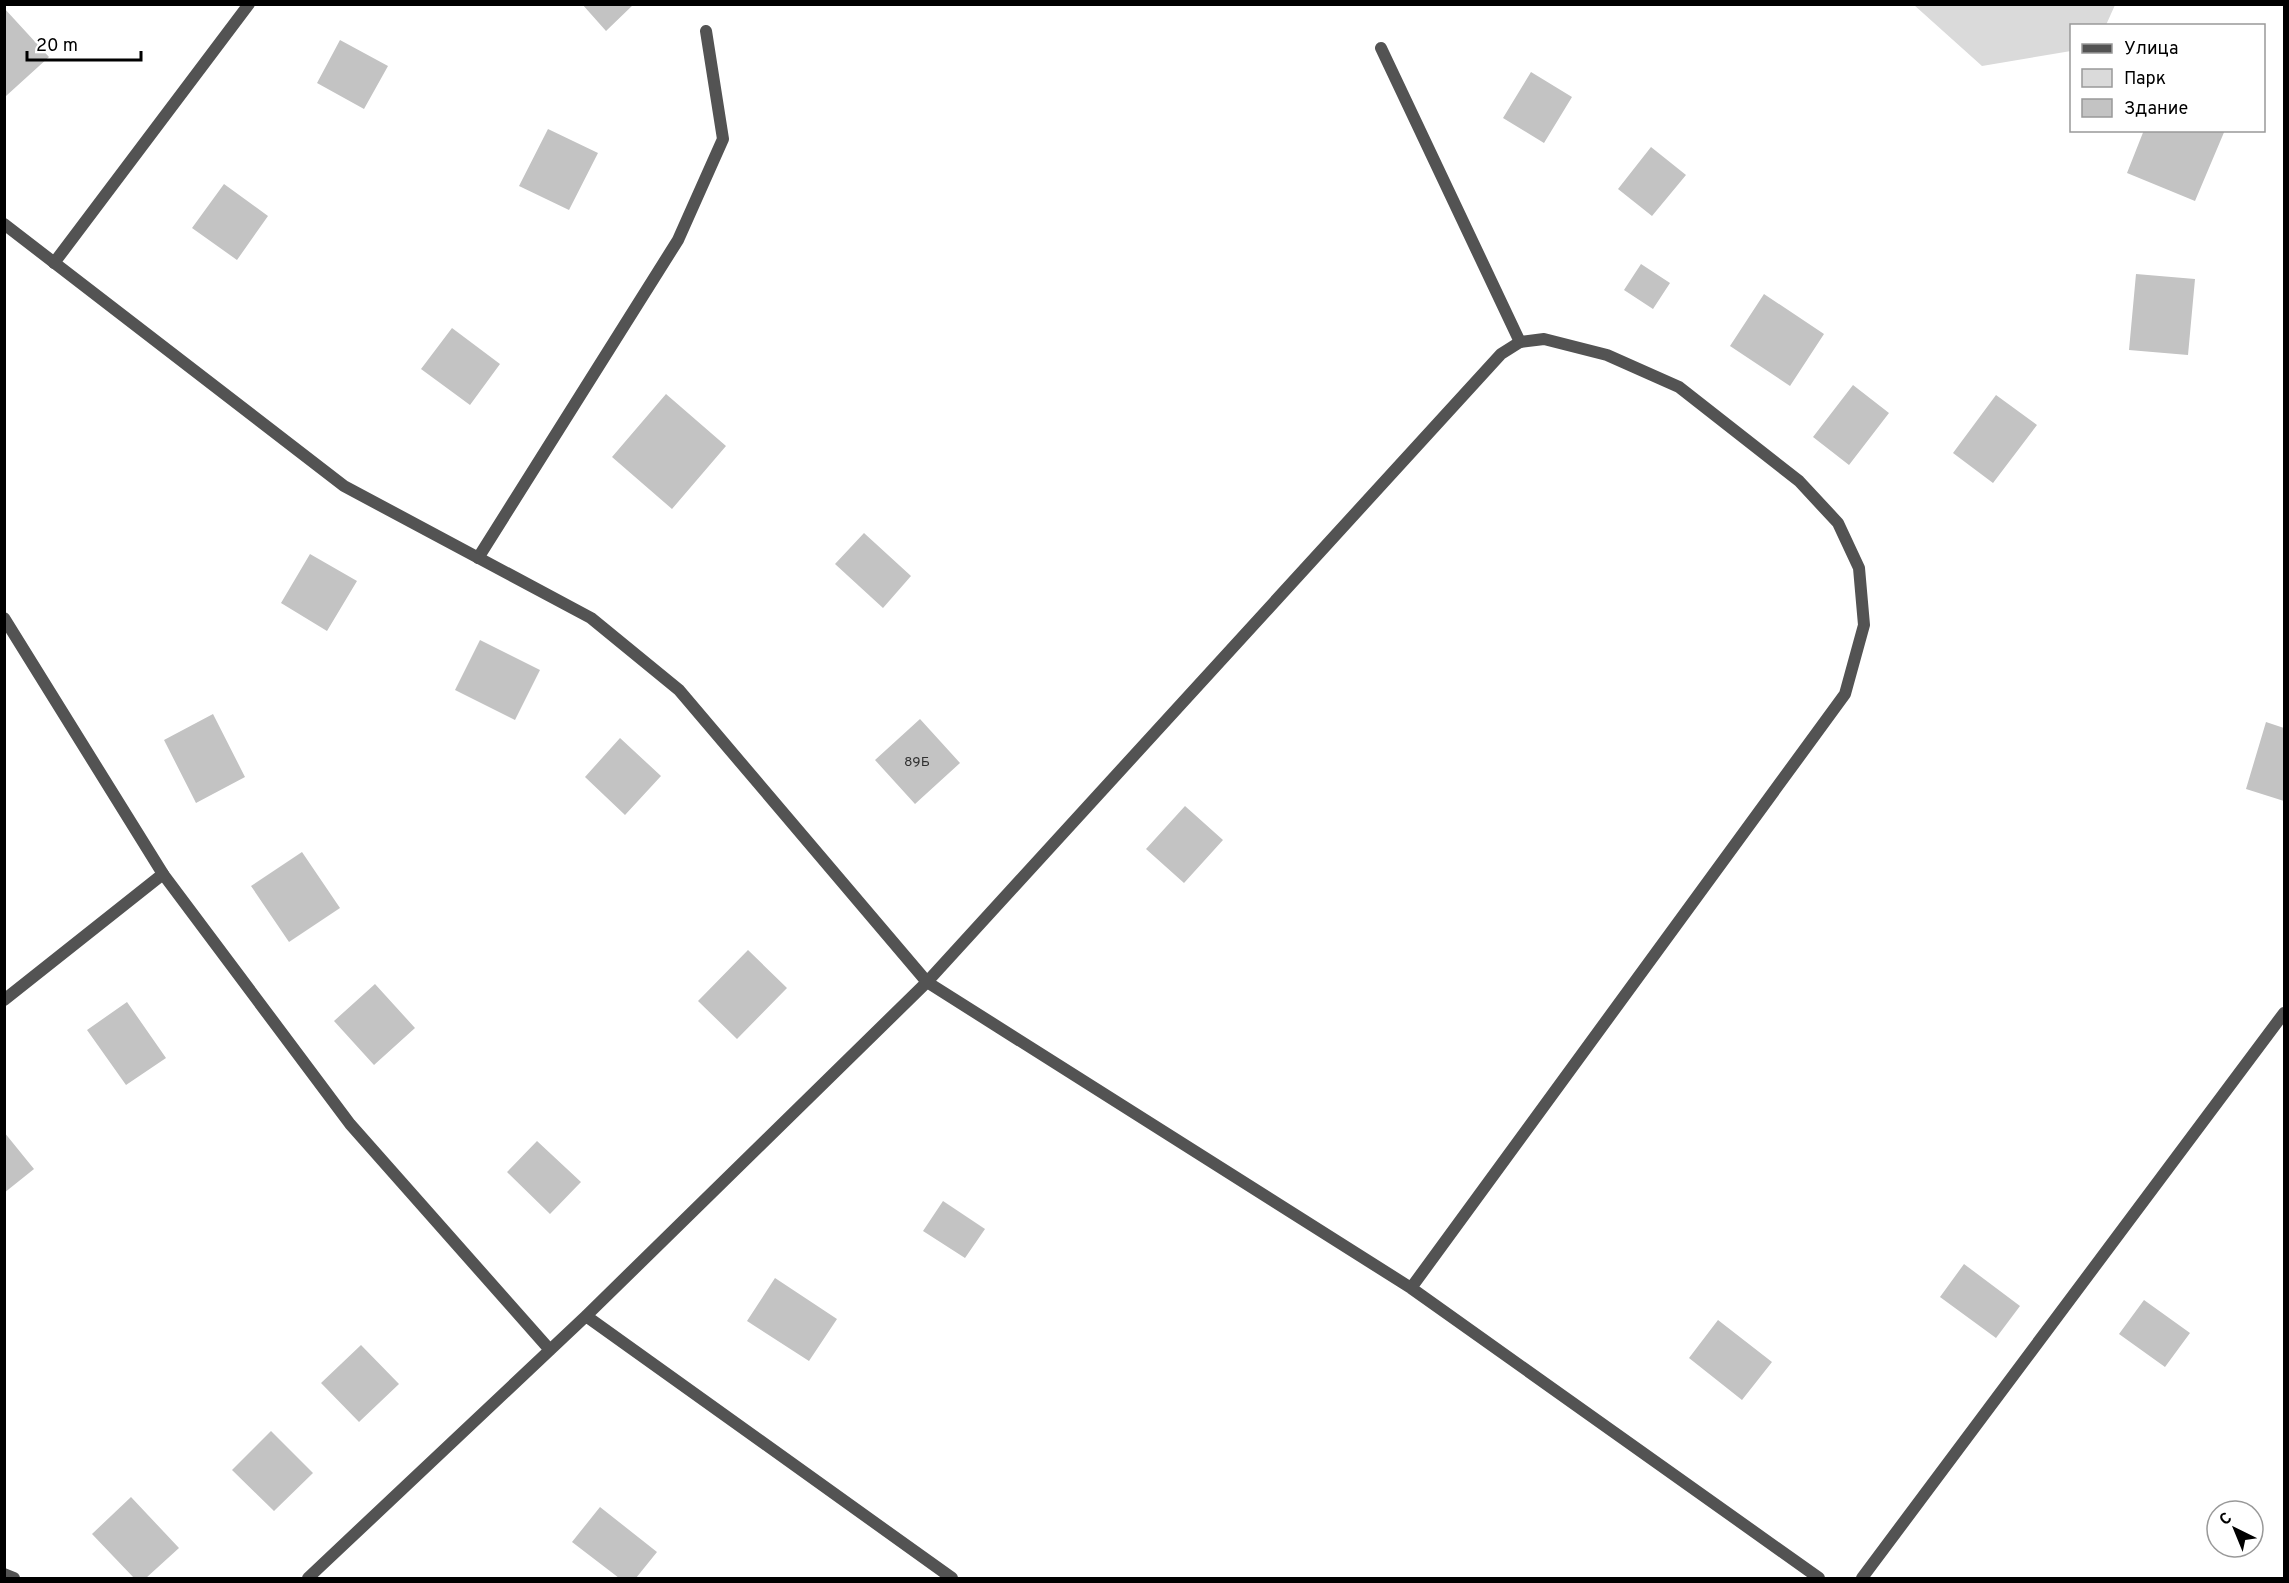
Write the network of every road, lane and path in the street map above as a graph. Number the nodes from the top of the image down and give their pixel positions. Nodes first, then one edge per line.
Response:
1 (249, 4) edge
2 (706, 31) dead end
3 (1381, 48) dead end
4 (4, 224) edge
5 (54, 263) junction
6 (1520, 342) junction
7 (478, 558) junction
8 (4, 618) edge
9 (163, 874) junction
10 (927, 982) junction
11 (4, 1000) edge
12 (2284, 1013) edge
13 (1411, 1288) junction
14 (586, 1316) junction
15 (550, 1350) junction
16 (4, 1574) edge
17 (14, 1578) edge
18 (308, 1578) edge
19 (952, 1578) edge
20 (1820, 1578) edge
21 (1862, 1578) edge

1 - 5 street
2 - 7 street
3 - 6 street
4 - 5 street
5 - 7 street
6 - 10 street
6 - 13 street
7 - 10 street
8 - 9 street
9 - 11 street
9 - 15 street
10 - 13 street
10 - 14 street
12 - 21 street
13 - 20 street
14 - 15 street
14 - 19 street
15 - 18 street
16 - 17 street

